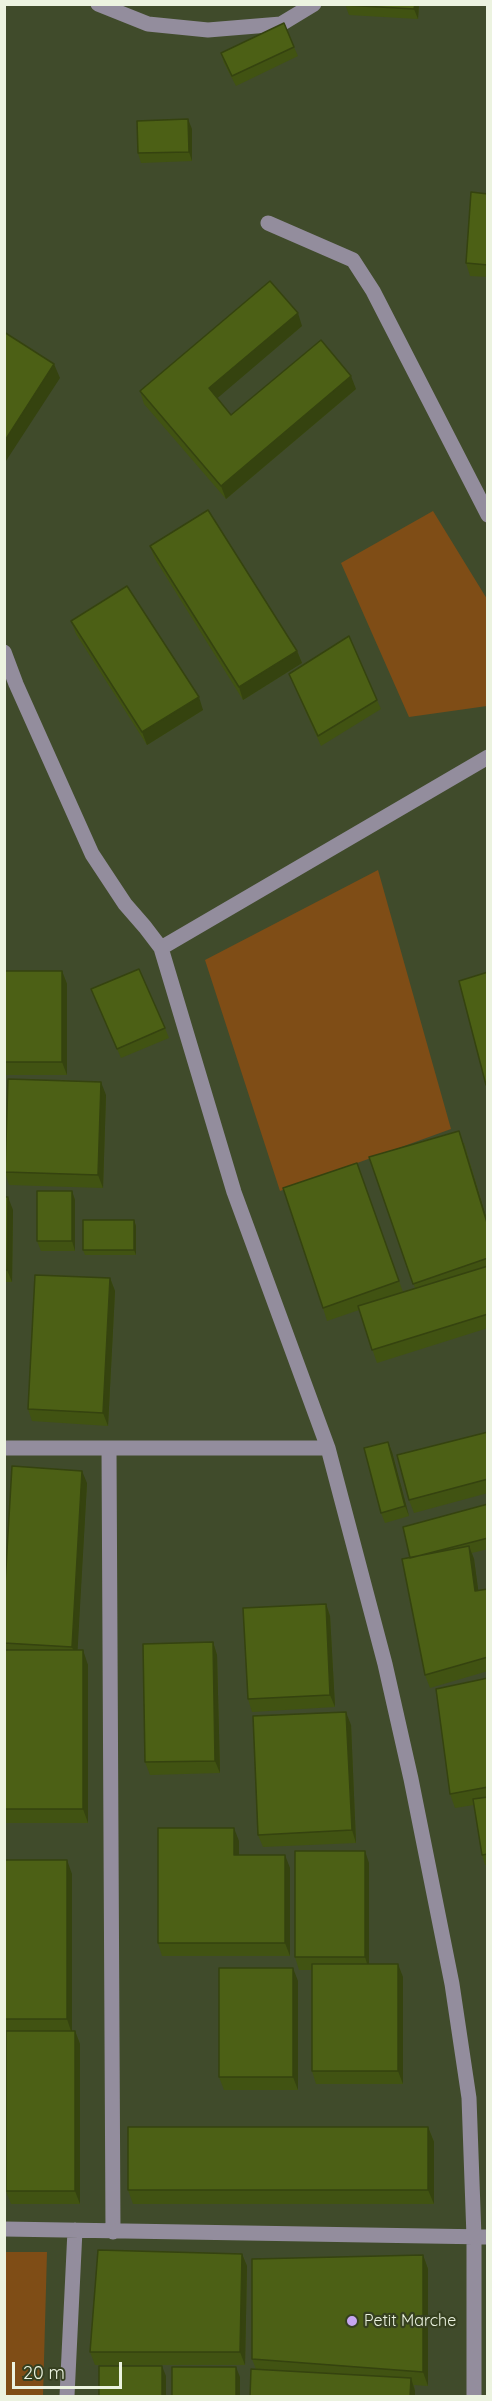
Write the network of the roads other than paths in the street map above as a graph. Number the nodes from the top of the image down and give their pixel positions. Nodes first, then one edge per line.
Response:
1 (98, 4) edge
2 (314, 4) edge
3 (268, 223) dead end
4 (488, 515) edge
5 (4, 652) edge
6 (488, 758) edge
7 (161, 948) junction
8 (4, 1448) edge
9 (109, 1448) junction
10 (328, 1448) junction
11 (4, 2229) edge
12 (75, 2230) junction
13 (112, 2232) junction
14 (481, 2237) edge
15 (67, 2397) edge
16 (474, 2397) edge

1 - 2 street
3 - 4 street
5 - 7 street
6 - 7 street
7 - 10 street
8 - 9 street
9 - 10 street
9 - 13 street
10 - 14 street
11 - 12 street
12 - 13 street
12 - 15 street
13 - 14 street
14 - 16 street

